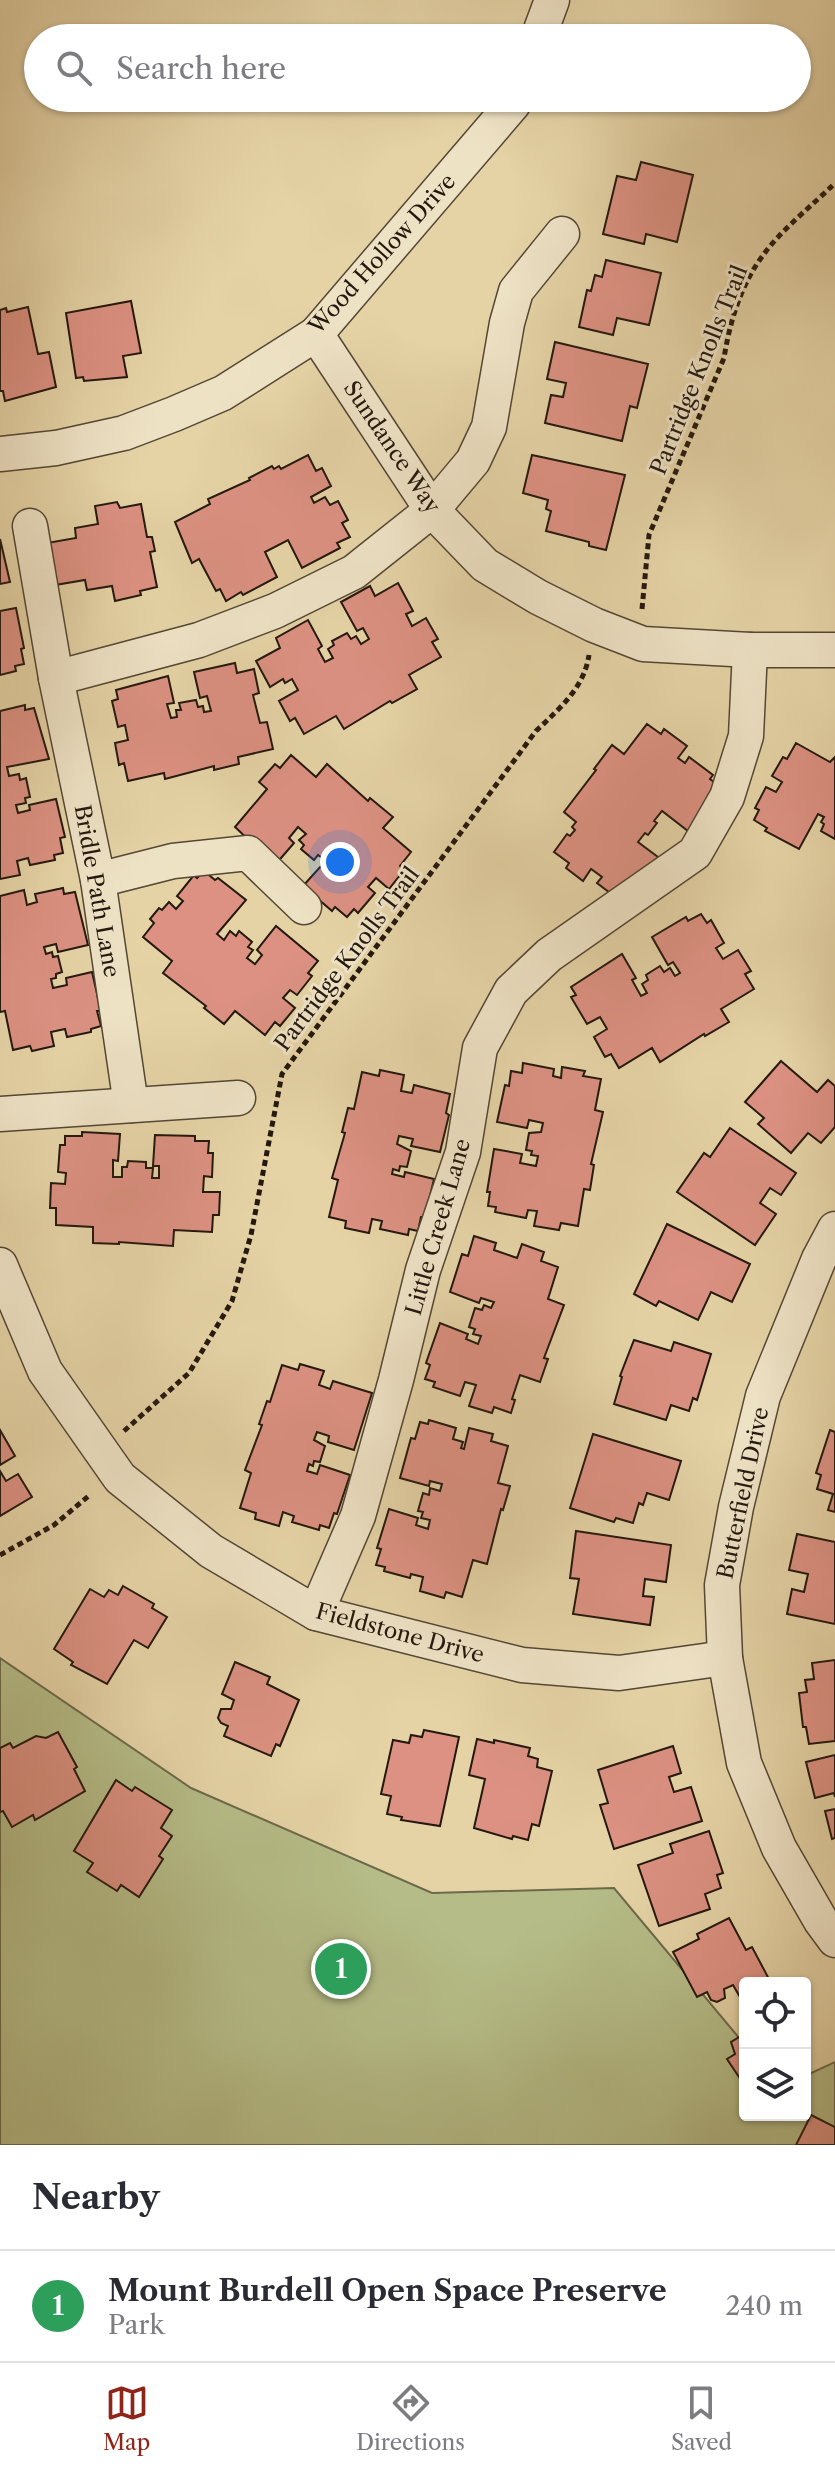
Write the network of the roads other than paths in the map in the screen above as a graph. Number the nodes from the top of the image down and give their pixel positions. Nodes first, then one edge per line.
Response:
1 (552, 0) edge
2 (543, 24) edge
3 (506, 112) edge
4 (562, 234) dead end
5 (316, 334) junction
6 (0, 454) edge
7 (432, 510) junction
8 (30, 526) dead end
9 (750, 650) junction
10 (835, 650) edge
11 (56, 678) junction
12 (98, 880) junction
13 (304, 907) dead end
14 (238, 1098) dead end
15 (131, 1105) junction
16 (0, 1114) edge
17 (835, 1229) edge
18 (0, 1265) edge
19 (316, 1613) junction
20 (725, 1658) junction
21 (835, 1940) edge

1 - 2 street
3 - 5 street, Wood Hollow Drive
4 - 7 street
5 - 6 street, Wood Hollow Drive
5 - 7 street, Sundance Way
7 - 9 street, Sundance Way
7 - 11 street
8 - 11 street, Bridle Path Lane
9 - 10 street, Sundance Way
9 - 19 street, Little Creek Lane
11 - 12 street, Bridle Path Lane
12 - 13 street
12 - 15 street, Bridle Path Lane
14 - 15 street
15 - 16 street
17 - 20 street, Butterfield Drive
18 - 19 street, Fieldstone Drive
19 - 20 street, Fieldstone Drive
20 - 21 street, Butterfield Drive

